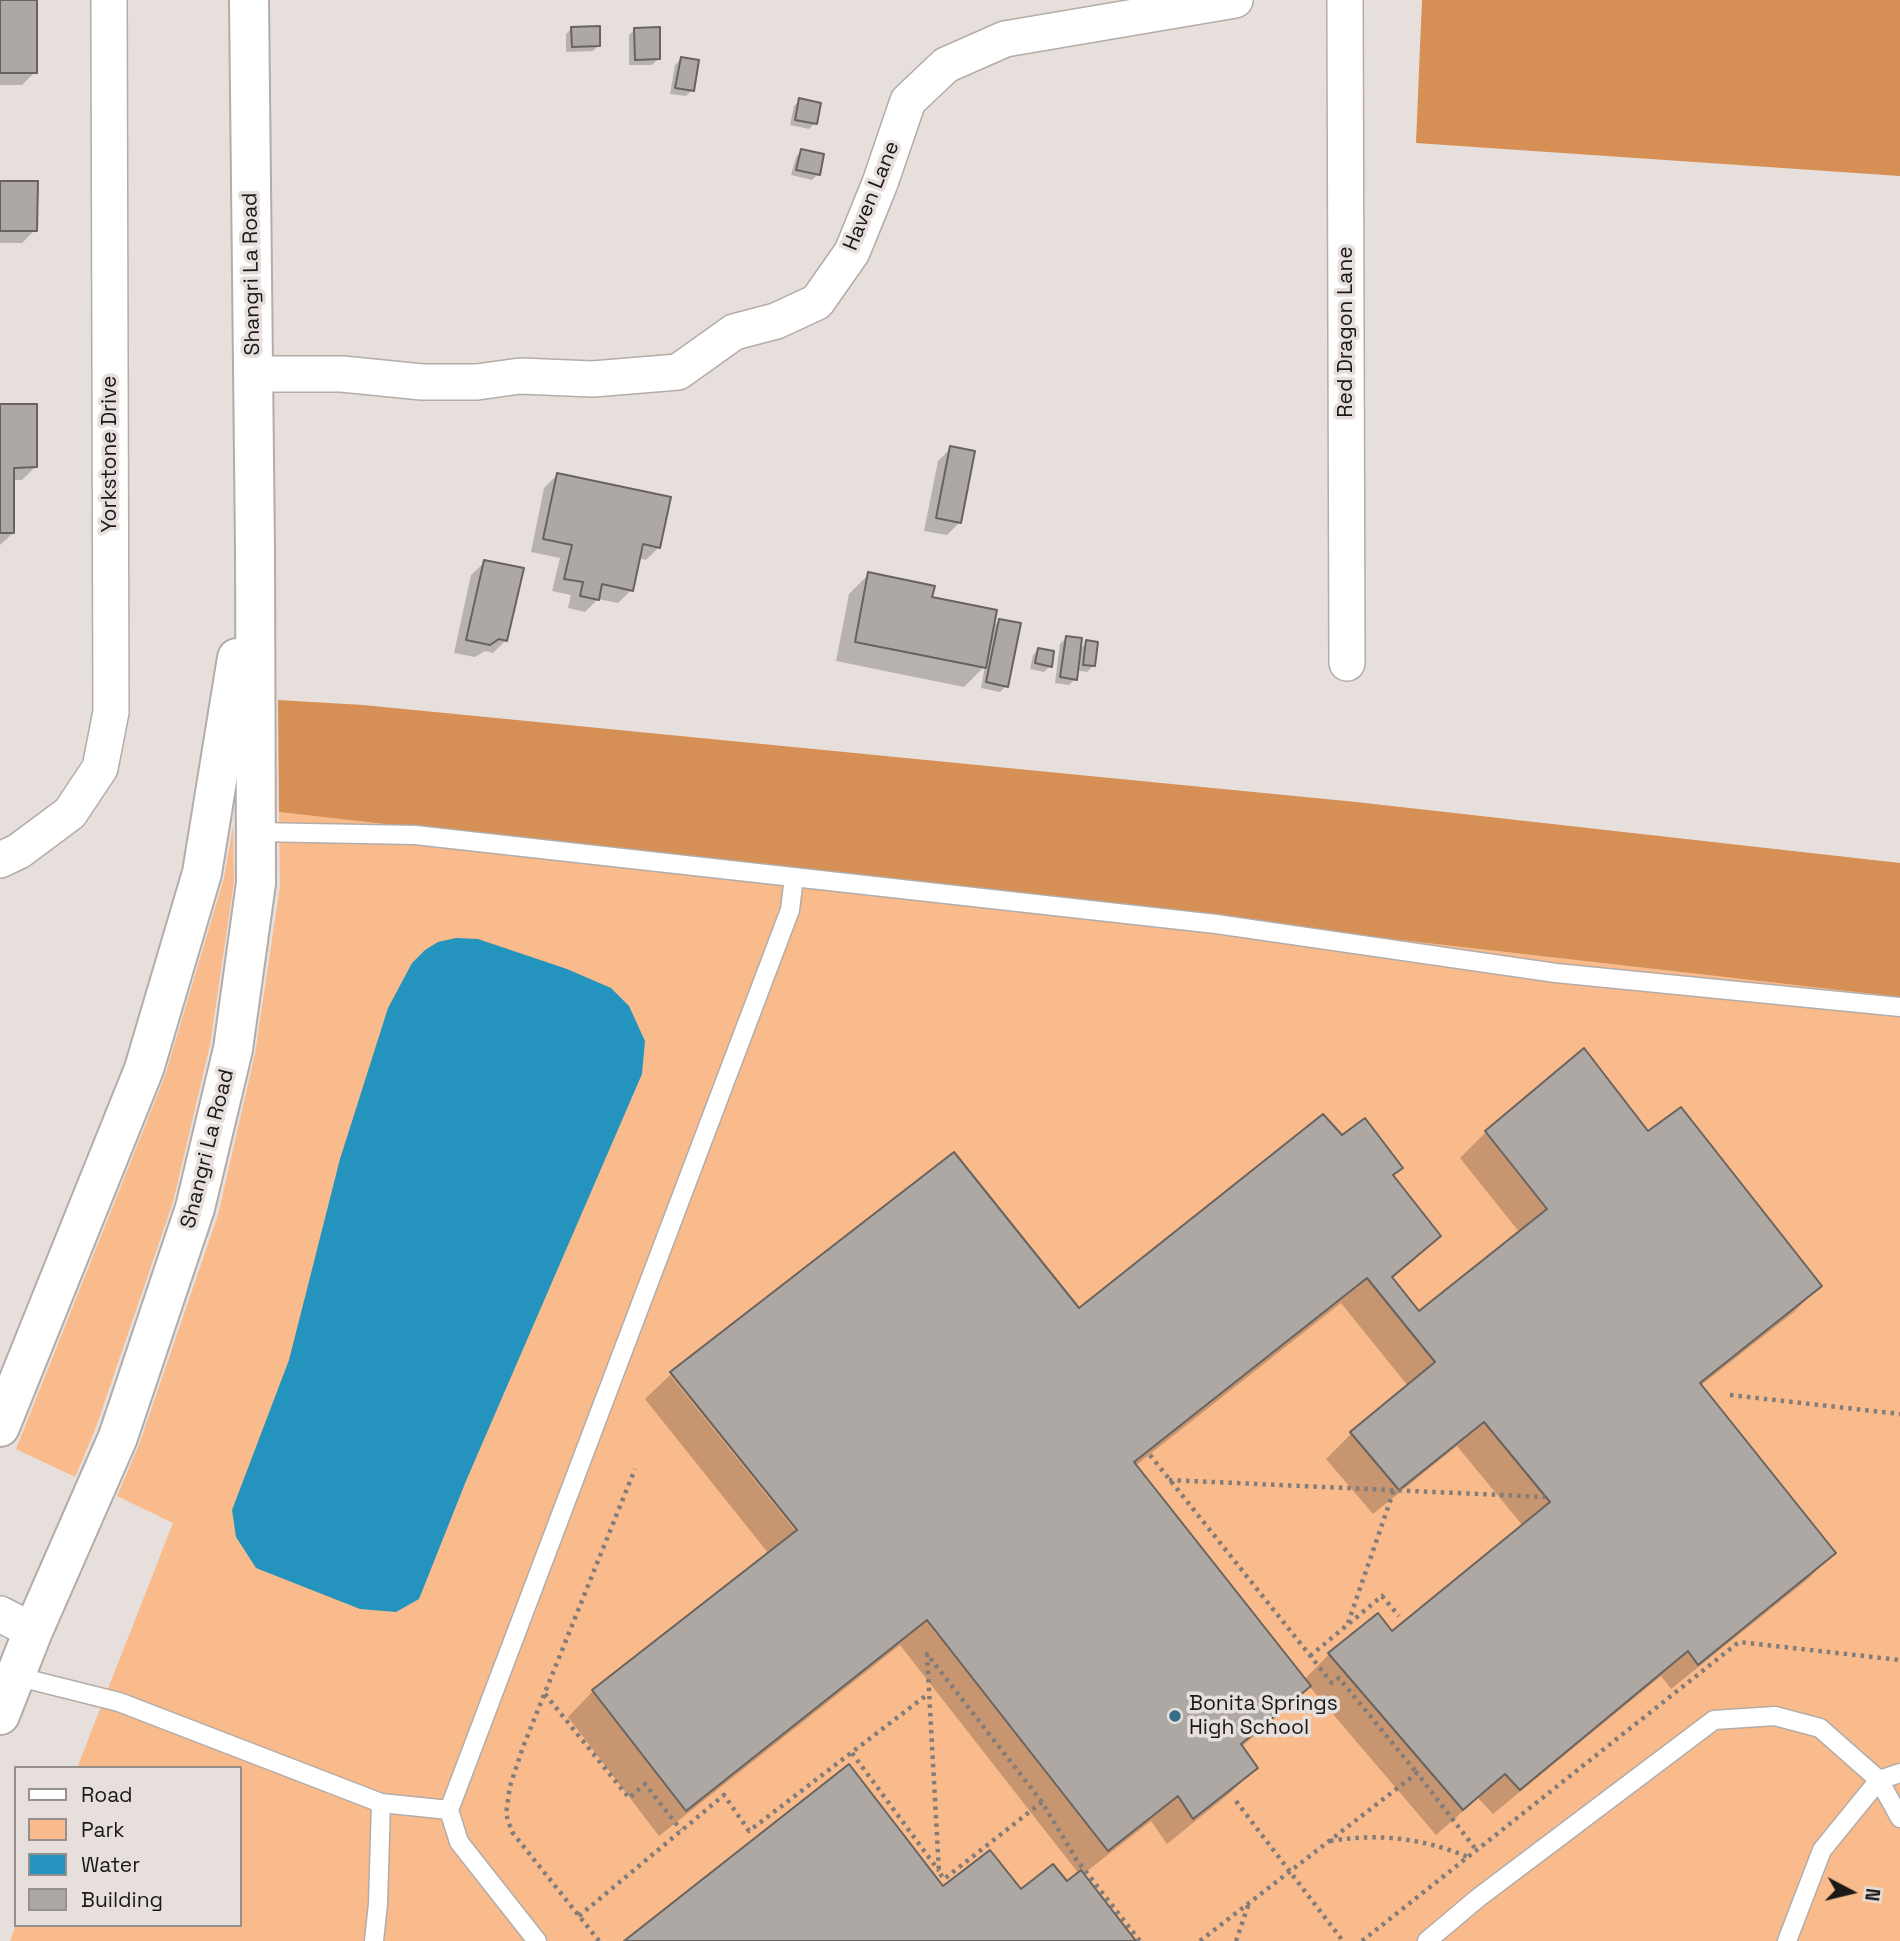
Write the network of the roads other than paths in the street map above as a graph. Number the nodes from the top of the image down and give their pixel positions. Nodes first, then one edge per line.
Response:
1 (109, 0) edge
2 (249, 0) edge
3 (1235, 0) edge
4 (1345, 0) edge
5 (253, 374) junction
6 (255, 549) junction
7 (1347, 663) dead end
8 (256, 832) junction
9 (0, 860) edge
10 (794, 877) junction
11 (1900, 1007) edge
12 (0, 1427) edge
13 (16, 1622) edge
14 (15, 1676) junction
15 (0, 1715) edge
16 (1900, 1773) edge
17 (1879, 1780) junction
18 (381, 1803) junction
19 (449, 1810) junction
20 (1900, 1818) edge
21 (374, 1941) edge
22 (537, 1941) edge
23 (1427, 1941) edge
24 (1787, 1941) edge

1 - 9 street, Yorkstone Drive
2 - 5 street, Shangri La Road
3 - 5 street, Haven Lane
4 - 7 street, Red Dragon Lane
5 - 6 street, Shangri La Road
6 - 8 street, Shangri La Road
6 - 12 street, Shangri La Road
8 - 10 lane
8 - 13 street, Shangri La Road
10 - 11 lane
10 - 19 lane
13 - 14 street, Shangri La Road
14 - 15 street, Shangri La Road
14 - 18 lane
16 - 17 lane
17 - 20 lane
17 - 23 lane
17 - 24 lane
18 - 19 lane
18 - 21 lane
19 - 22 lane

